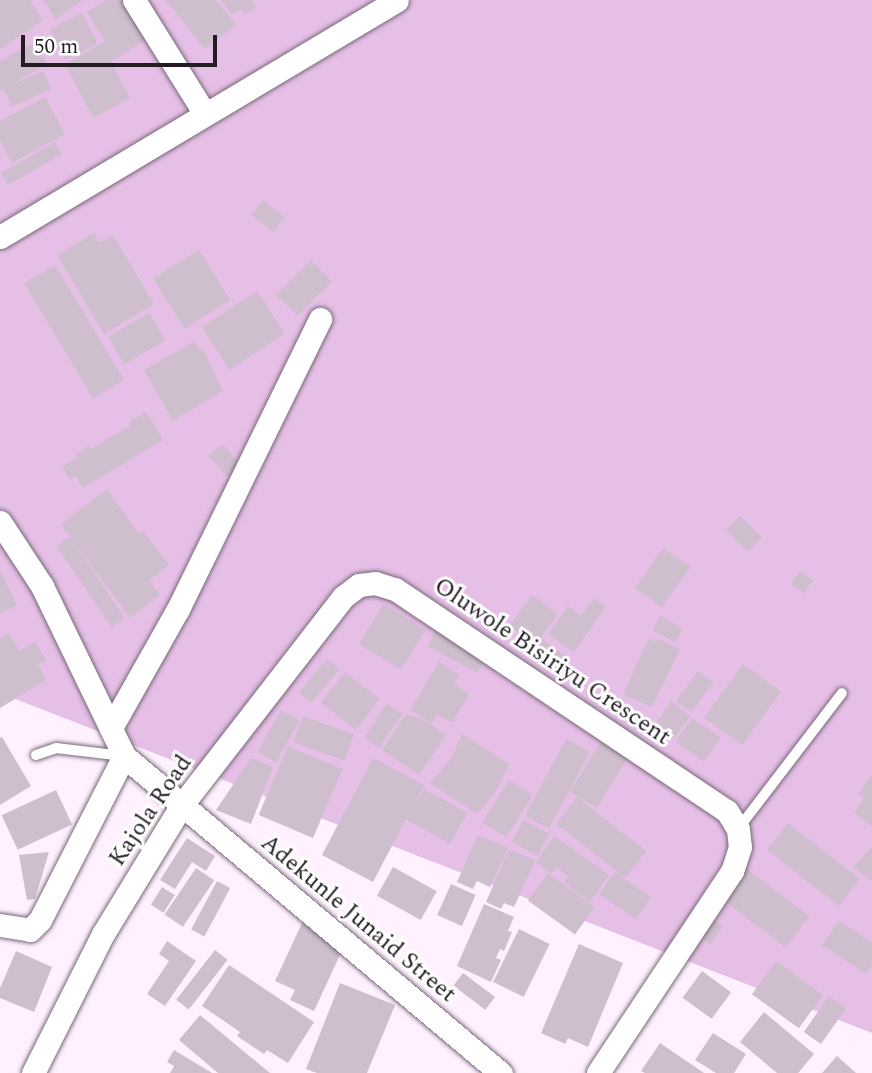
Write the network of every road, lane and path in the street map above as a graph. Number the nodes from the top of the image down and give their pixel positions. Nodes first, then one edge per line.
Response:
1 (134, 0) edge
2 (397, 0) edge
3 (205, 114) junction
4 (0, 237) edge
5 (320, 319) dead end
6 (0, 522) edge
7 (343, 597) joint
8 (842, 692) dead end
9 (112, 726) junction
10 (36, 755) dead end
11 (124, 756) junction
12 (181, 806) junction
13 (733, 820) junction
14 (0, 925) edge
15 (33, 1073) edge
16 (501, 1073) edge
17 (597, 1073) edge

1 - 3 street
2 - 3 street
3 - 4 street
5 - 9 street
6 - 9 street
7 - 12 street, Kajola Road
7 - 13 street, Oluwole Bisiriyu Crescent
8 - 13 lane
9 - 11 street
10 - 11 lane
11 - 12 street, Adekunle Junaid Street
11 - 14 street
12 - 15 street, Kajola Road
12 - 16 street, Adekunle Junaid Street
13 - 17 street

